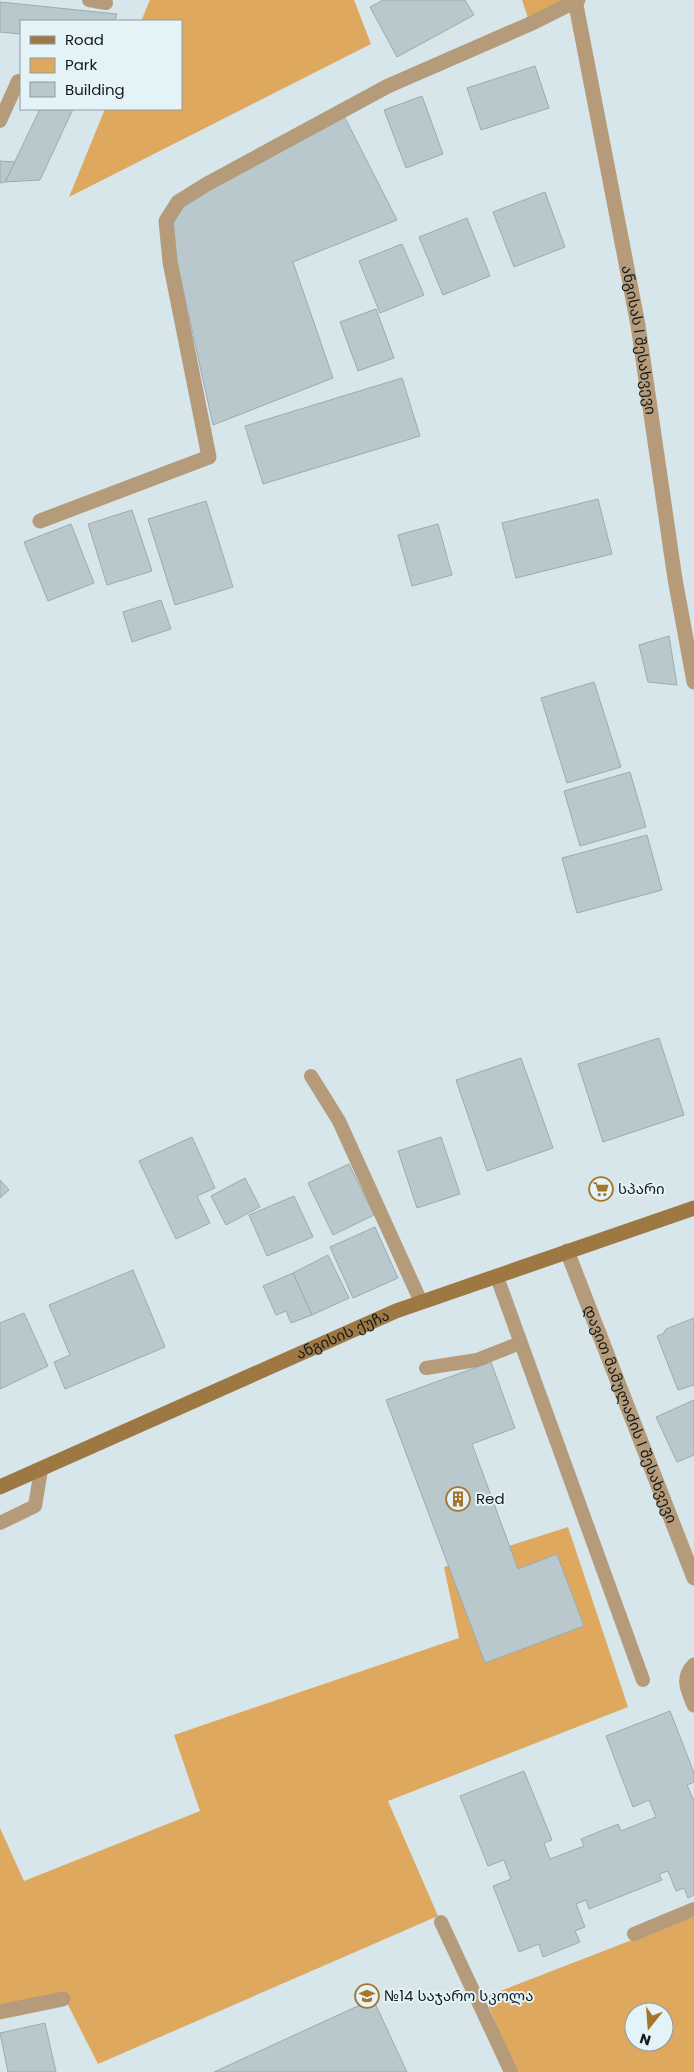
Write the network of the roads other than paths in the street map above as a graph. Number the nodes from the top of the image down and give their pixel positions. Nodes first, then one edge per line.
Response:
1 (89, 0) edge
2 (576, 0) edge
3 (106, 3) dead end
4 (18, 81) dead end
5 (0, 121) edge
6 (40, 521) dead end
7 (694, 682) edge
8 (311, 1076) dead end
9 (694, 1208) edge
10 (567, 1251) junction
11 (497, 1277) junction
12 (421, 1302) junction
13 (520, 1343) junction
14 (426, 1368) dead end
15 (41, 1470) junction
16 (0, 1487) edge
17 (0, 1522) edge
18 (694, 1578) edge
19 (694, 1665) edge
20 (643, 1680) dead end
21 (694, 1705) edge
22 (694, 1909) edge
23 (441, 1922) dead end
24 (634, 1934) dead end
25 (63, 1999) dead end
26 (0, 2012) edge
27 (508, 2071) edge

1 - 3 lane
2 - 6 street
2 - 7 street, ანგისას I შესახვევი
4 - 5 lane
8 - 12 lane
9 - 10 street, ანგისის ქუჩა
10 - 11 street, ანგისის ქუჩა
10 - 18 street, დავით მამულაძის I შესახვევი
11 - 12 street, ანგისის ქუჩა
11 - 13 lane
12 - 15 street, ანგისის ქუჩა
13 - 14 lane
13 - 20 lane
15 - 16 street, ანგისის ქუჩა
15 - 17 lane
19 - 21 street
22 - 24 lane
23 - 27 lane
25 - 26 street

